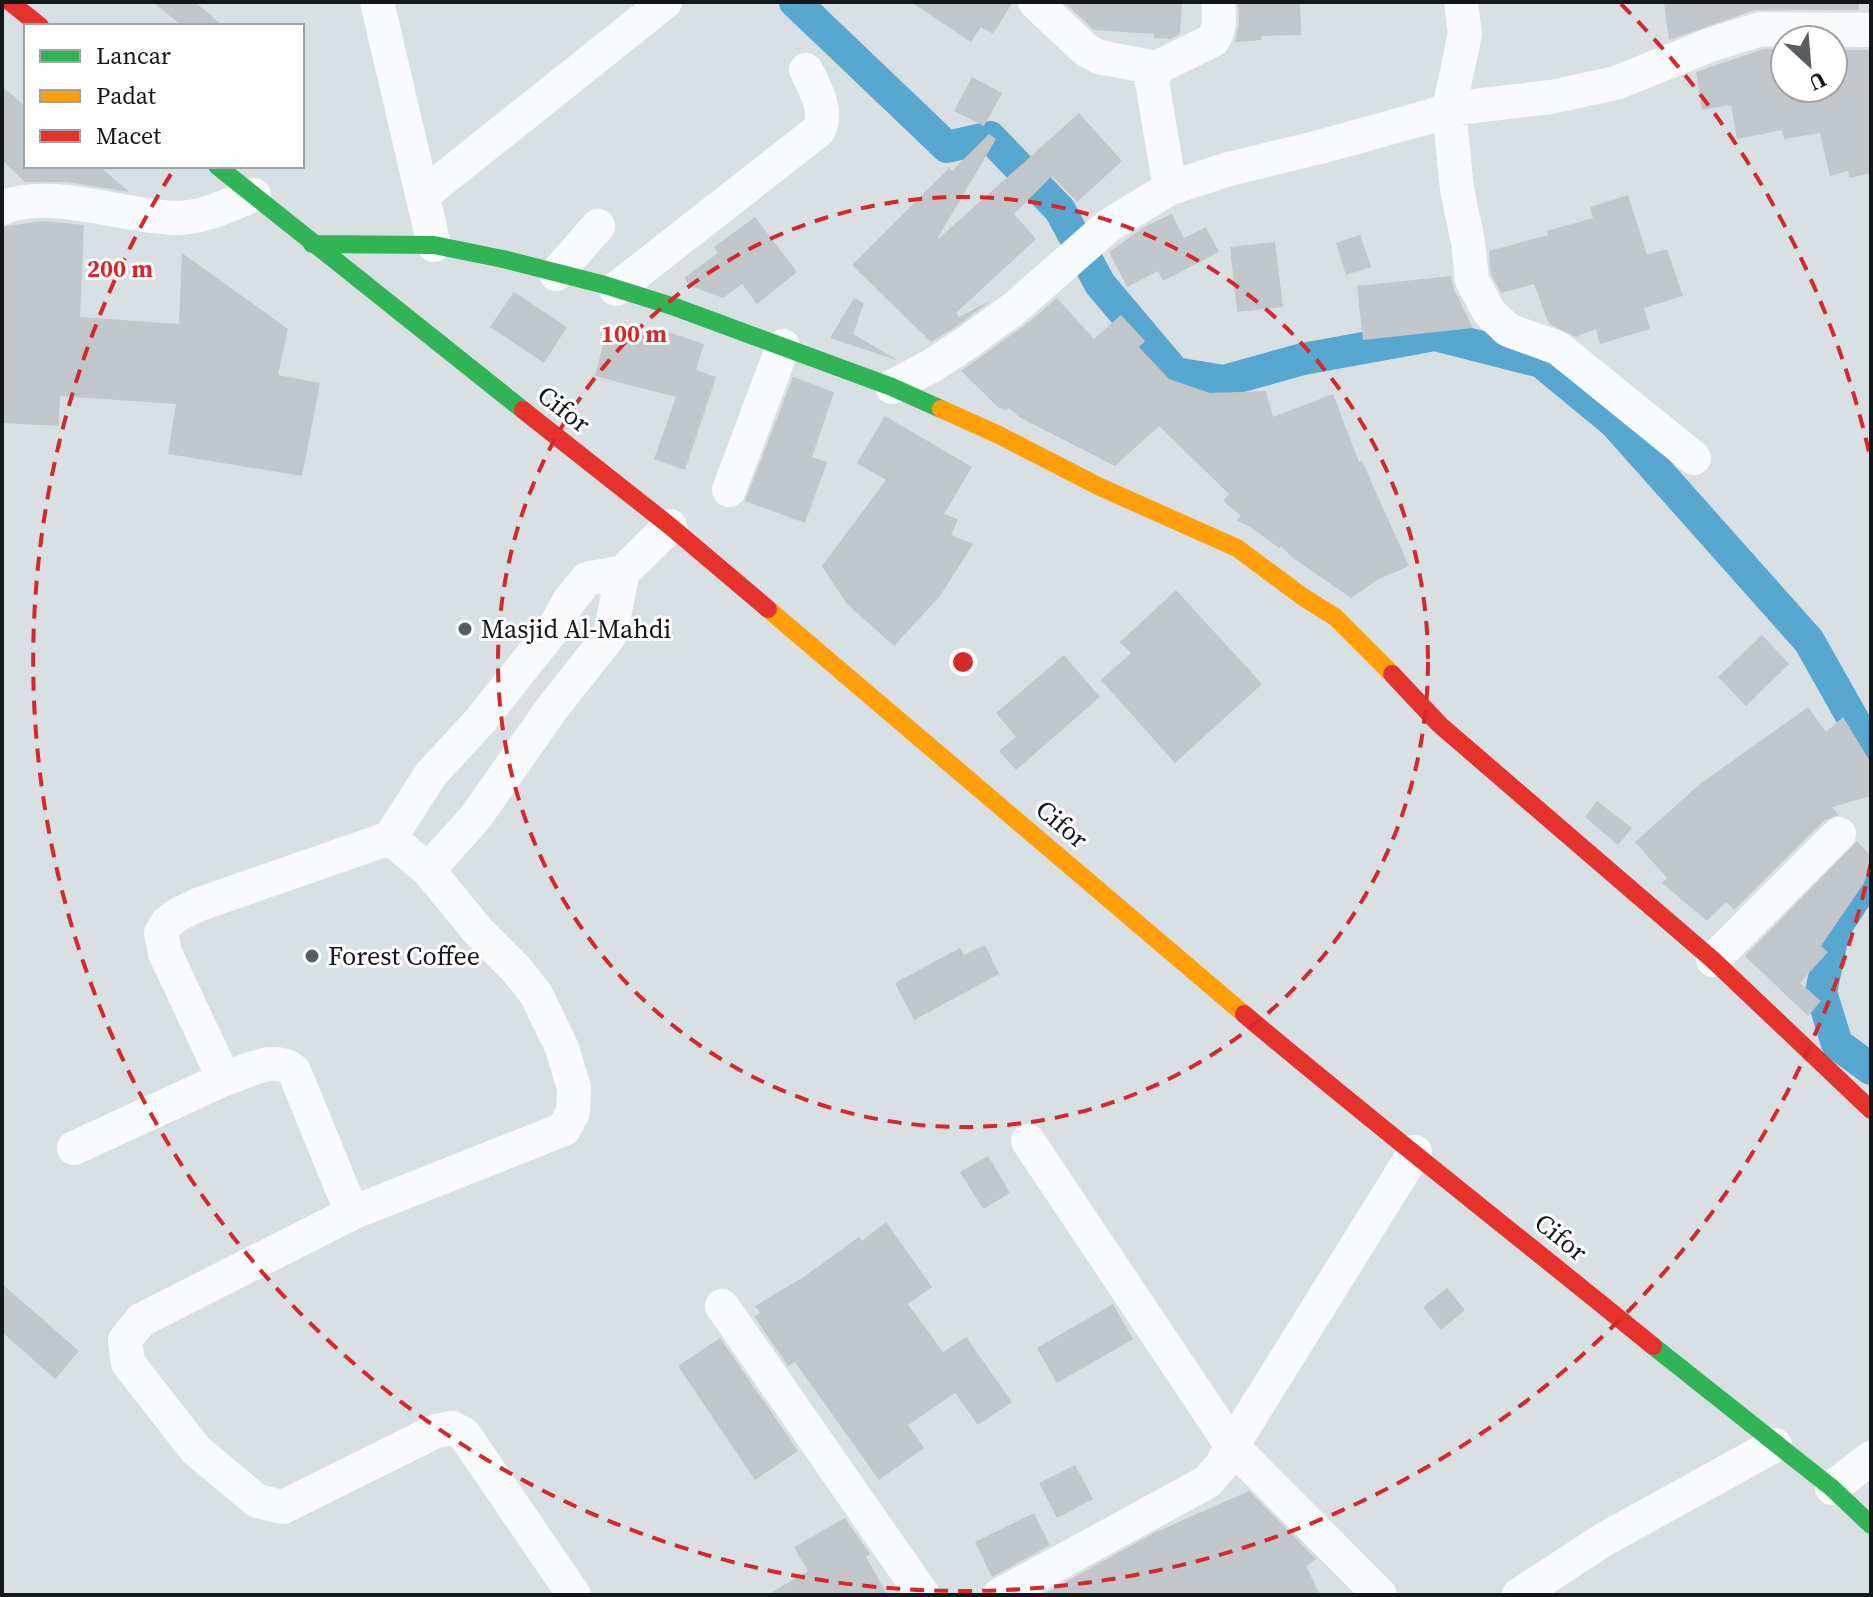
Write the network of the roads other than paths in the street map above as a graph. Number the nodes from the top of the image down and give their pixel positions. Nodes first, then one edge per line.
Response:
1 (10, 2) edge
2 (377, 2) edge
3 (665, 2) edge
4 (1035, 2) edge
5 (1218, 2) edge
6 (1461, 2) edge
7 (38, 24) edge
8 (1871, 30) edge
9 (1156, 68) junction
10 (806, 70) dead end
11 (1449, 109) junction
12 (220, 168) edge
13 (1170, 188) junction
14 (254, 195) junction
15 (423, 195) junction
16 (2, 208) edge
17 (598, 226) dead end
18 (312, 244) junction
19 (434, 245) junction
20 (556, 274) junction
21 (616, 289) junction
22 (783, 346) junction
23 (892, 387) junction
24 (1694, 458) dead end
25 (729, 490) dead end
26 (670, 526) junction
27 (623, 572) junction
28 (1839, 834) dead end
29 (390, 838) junction
30 (428, 870) junction
31 (1713, 960) junction
32 (224, 1079) junction
33 (1871, 1110) edge
34 (1028, 1141) dead end
35 (74, 1148) dead end
36 (1415, 1152) junction
37 (352, 1213) junction
38 (722, 1306) dead end
39 (1775, 1445) junction
40 (1232, 1446) junction
41 (1871, 1458) edge
42 (1832, 1488) junction
43 (1871, 1525) edge
44 (574, 1595) edge
45 (923, 1595) edge
46 (1000, 1595) edge
47 (1380, 1595) edge
48 (1519, 1595) edge

1 - 7 street
2 - 15 street
3 - 15 street
4 - 9 street
5 - 9 street
6 - 11 street
8 - 11 street
9 - 13 street
10 - 21 street
11 - 13 street
11 - 24 street
12 - 14 street, Cifor
13 - 23 street
14 - 16 street
14 - 18 street, Cifor
15 - 19 street
17 - 20 street
18 - 19 street
18 - 26 street, Cifor
19 - 20 street
20 - 21 street
21 - 22 street
22 - 23 street
22 - 25 street
23 - 31 street
26 - 27 street
26 - 36 street, Cifor
27 - 29 street
27 - 30 street
28 - 31 street
29 - 30 street
29 - 32 street
30 - 37 street
31 - 33 street
32 - 35 street
32 - 37 street
34 - 40 street
36 - 39 street, Cifor
36 - 40 street
37 - 44 street
38 - 45 street
39 - 42 street, Cifor
39 - 48 street
40 - 46 street
40 - 47 street
41 - 42 street
42 - 43 street, Cifor

